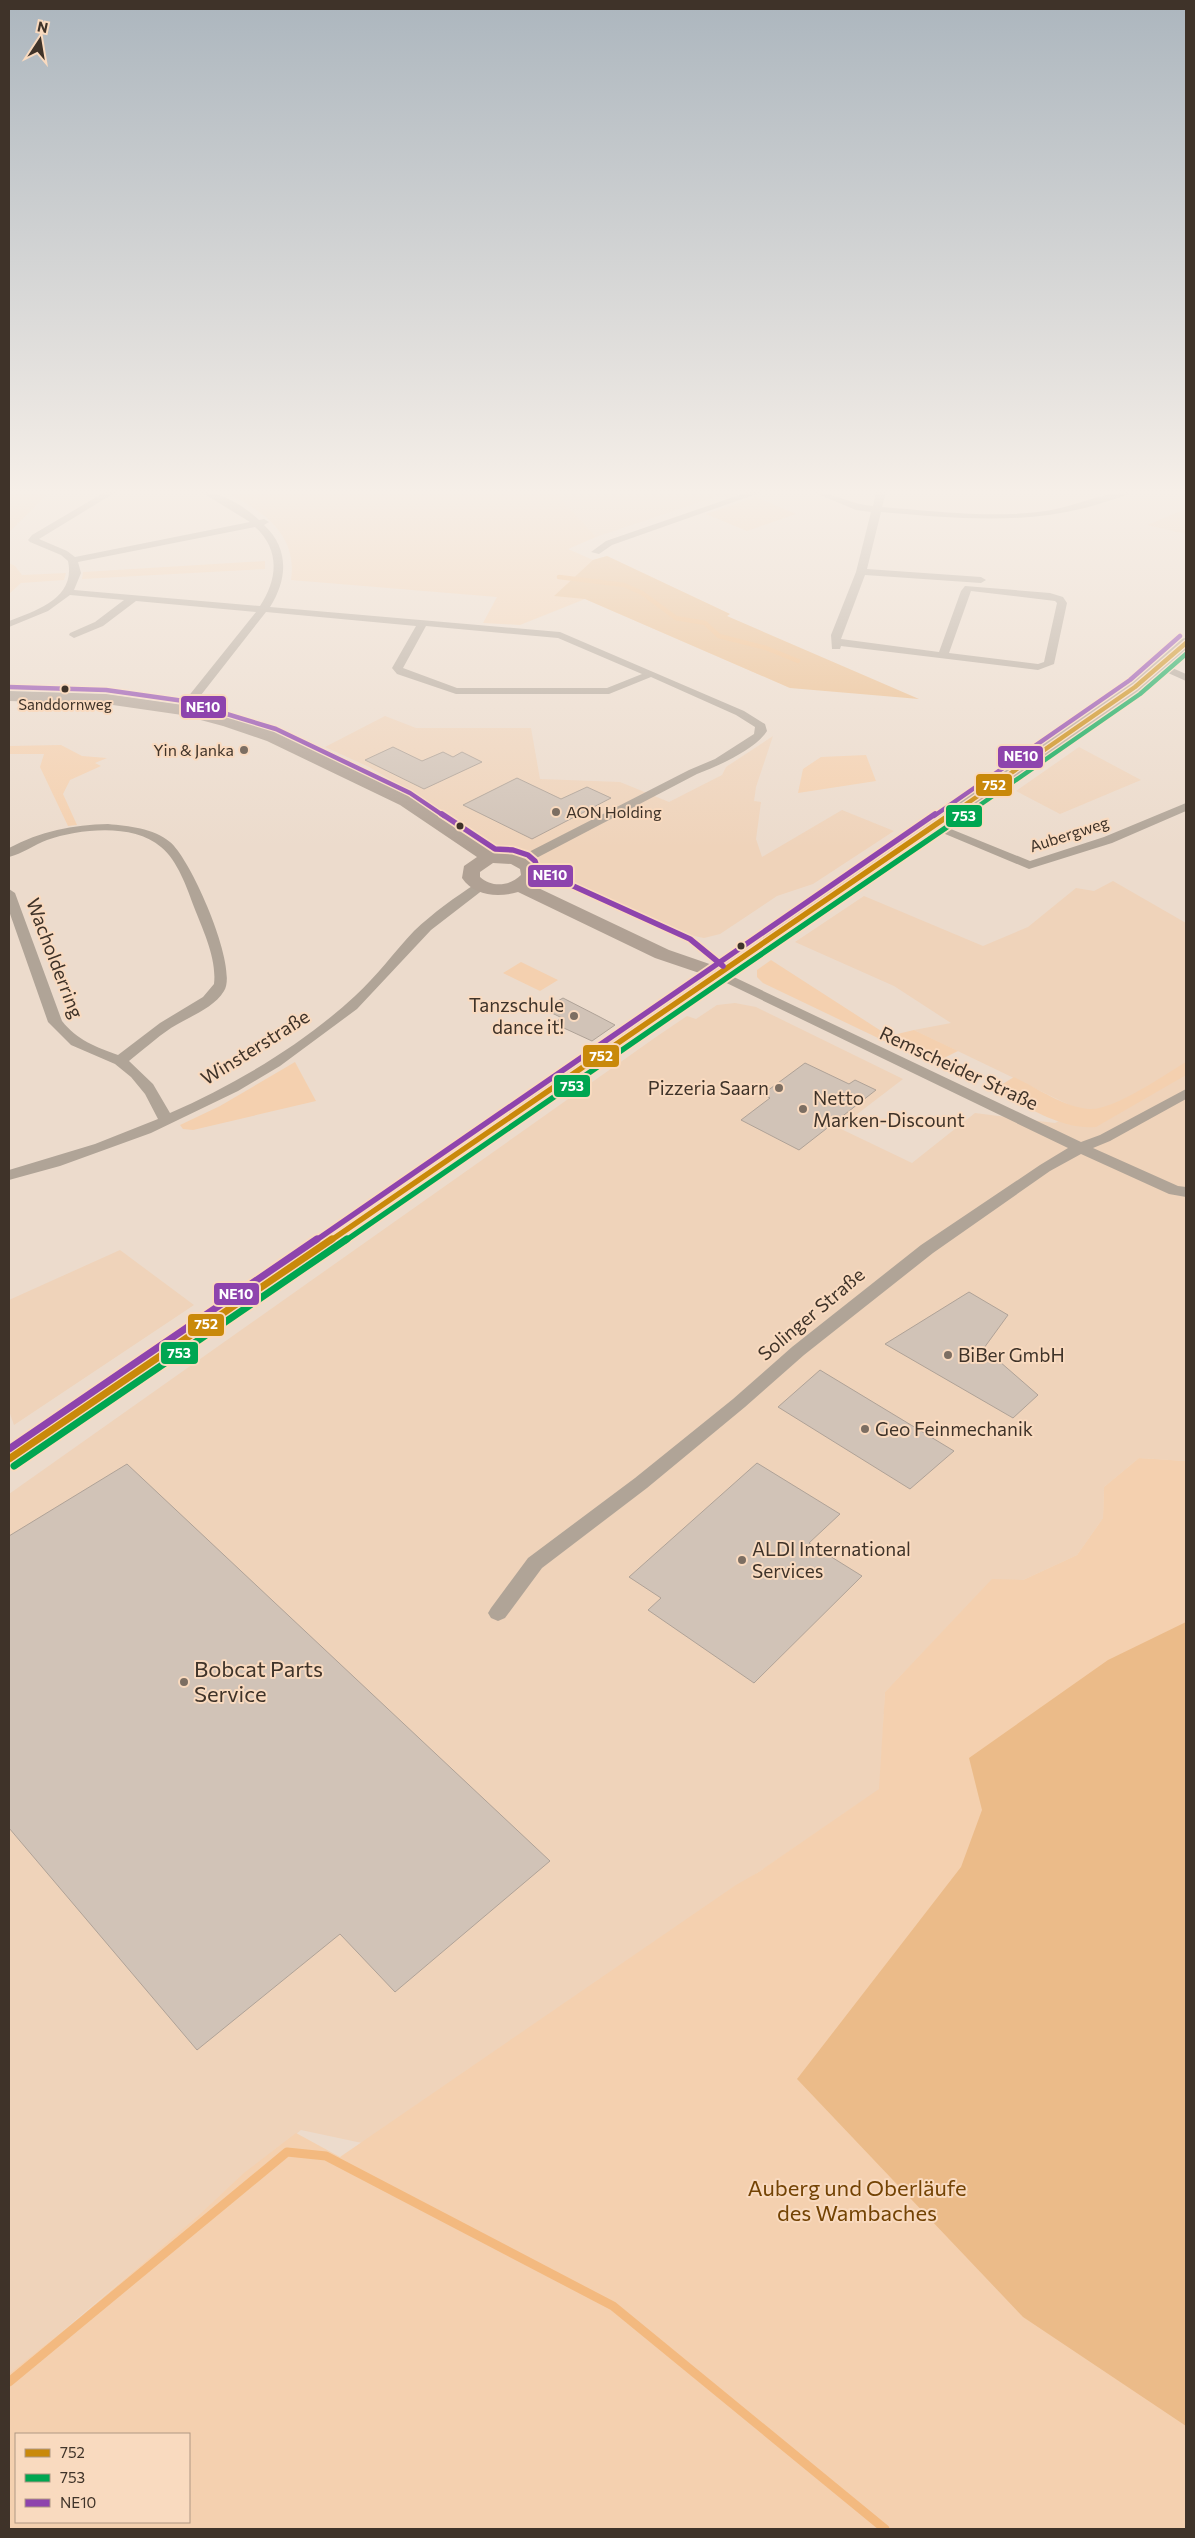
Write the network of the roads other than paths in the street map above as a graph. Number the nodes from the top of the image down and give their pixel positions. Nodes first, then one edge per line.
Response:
1 (39, 610) edge
2 (117, 610) edge
3 (262, 610) edge
4 (267, 610) edge
5 (846, 610) edge
6 (959, 610) edge
7 (1060, 610) edge
8 (9, 624) edge
9 (422, 624) junction
10 (74, 635) dead end
11 (1186, 642) edge
12 (943, 655) junction
13 (1161, 666) junction
14 (650, 674) junction
15 (1186, 678) edge
16 (9, 696) edge
17 (183, 710) junction
18 (374, 785) junction
19 (1186, 806) edge
20 (932, 826) junction
21 (9, 853) edge
22 (492, 858) junction
23 (474, 866) junction
24 (524, 874) junction
25 (482, 886) junction
26 (9, 893) edge
27 (717, 973) junction
28 (120, 1061) junction
29 (1186, 1092) edge
30 (166, 1120) junction
31 (1080, 1148) junction
32 (9, 1175) edge
33 (1186, 1192) edge
34 (9, 1459) edge
35 (498, 1613) dead end

1 - 8 street
2 - 10 street
3 - 17 street
4 - 9 street
5 - 12 street
6 - 12 street
7 - 12 street
9 - 14 street
9 - 14 street
11 - 13 main road
13 - 15 street
13 - 20 main road
14 - 24 street
16 - 17 street
17 - 18 street
18 - 22 street
18 - 23 street
19 - 20 street, Aubergweg
20 - 27 main road
21 - 28 street
22 - 23 street
22 - 24 street
23 - 25 street
24 - 25 street
24 - 27 street
25 - 30 street, Winsterstraße
26 - 28 street, Wacholderring
27 - 31 street, Remscheider Straße
27 - 34 main road
28 - 30 street, Wacholderring
29 - 31 street, Solinger Straße
30 - 32 street, Winsterstraße
31 - 33 street, Remscheider Straße
31 - 35 street, Solinger Straße

